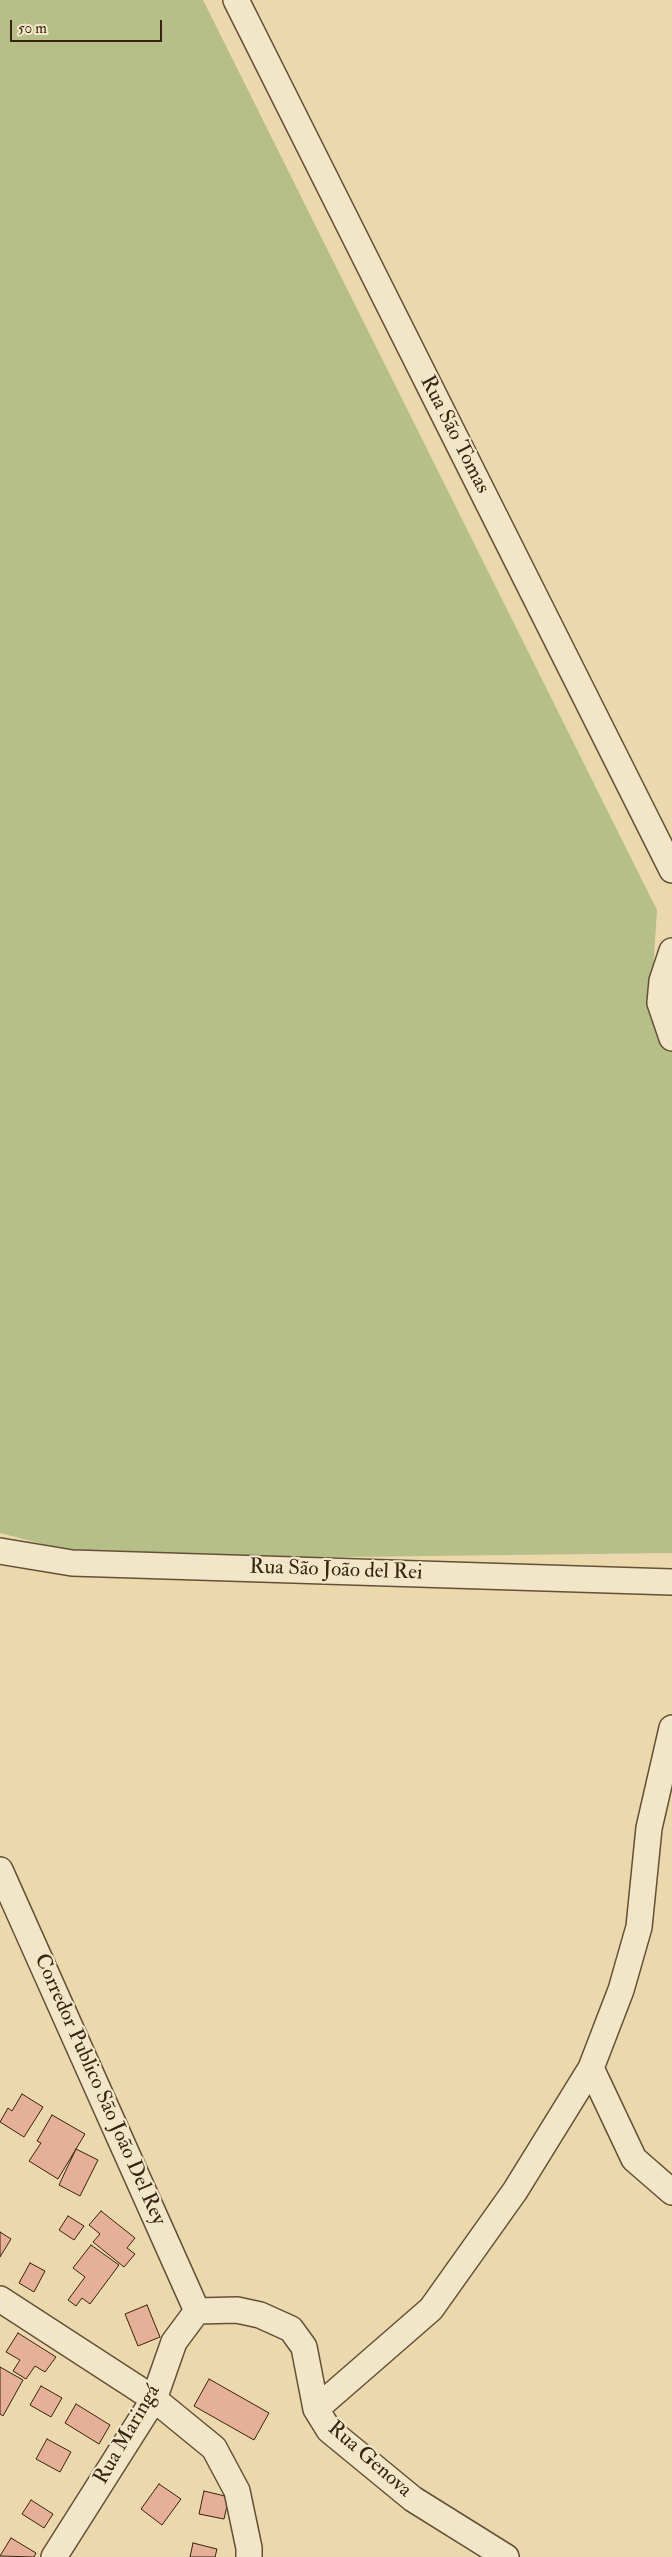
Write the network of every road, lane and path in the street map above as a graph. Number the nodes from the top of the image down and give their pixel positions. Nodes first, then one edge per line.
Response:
1 (236, 0) edge
2 (672, 870) edge
3 (672, 950) edge
4 (672, 1038) edge
5 (0, 1551) edge
6 (672, 1582) edge
7 (672, 1728) edge
8 (0, 1870) edge
9 (0, 1907) edge
10 (25, 1923) junction
11 (590, 2068) junction
12 (672, 2192) edge
13 (0, 2299) edge
14 (197, 2311) junction
15 (154, 2399) junction
16 (316, 2409) junction
17 (54, 2557) edge
18 (249, 2557) edge
19 (506, 2557) edge

1 - 2 street, Rua São Tomas
3 - 4 street
5 - 6 street, Rua São João del Rei
7 - 11 street
8 - 10 street, Corredor Publico São João Del Rey
9 - 10 street
10 - 14 street, Corredor Publico São João Del Rey
11 - 12 street
11 - 16 street
13 - 15 street
14 - 15 street, Rua Maringá
14 - 16 street, Rua Genova
15 - 17 street, Rua Maringá
15 - 18 street
16 - 19 street, Rua Genova

